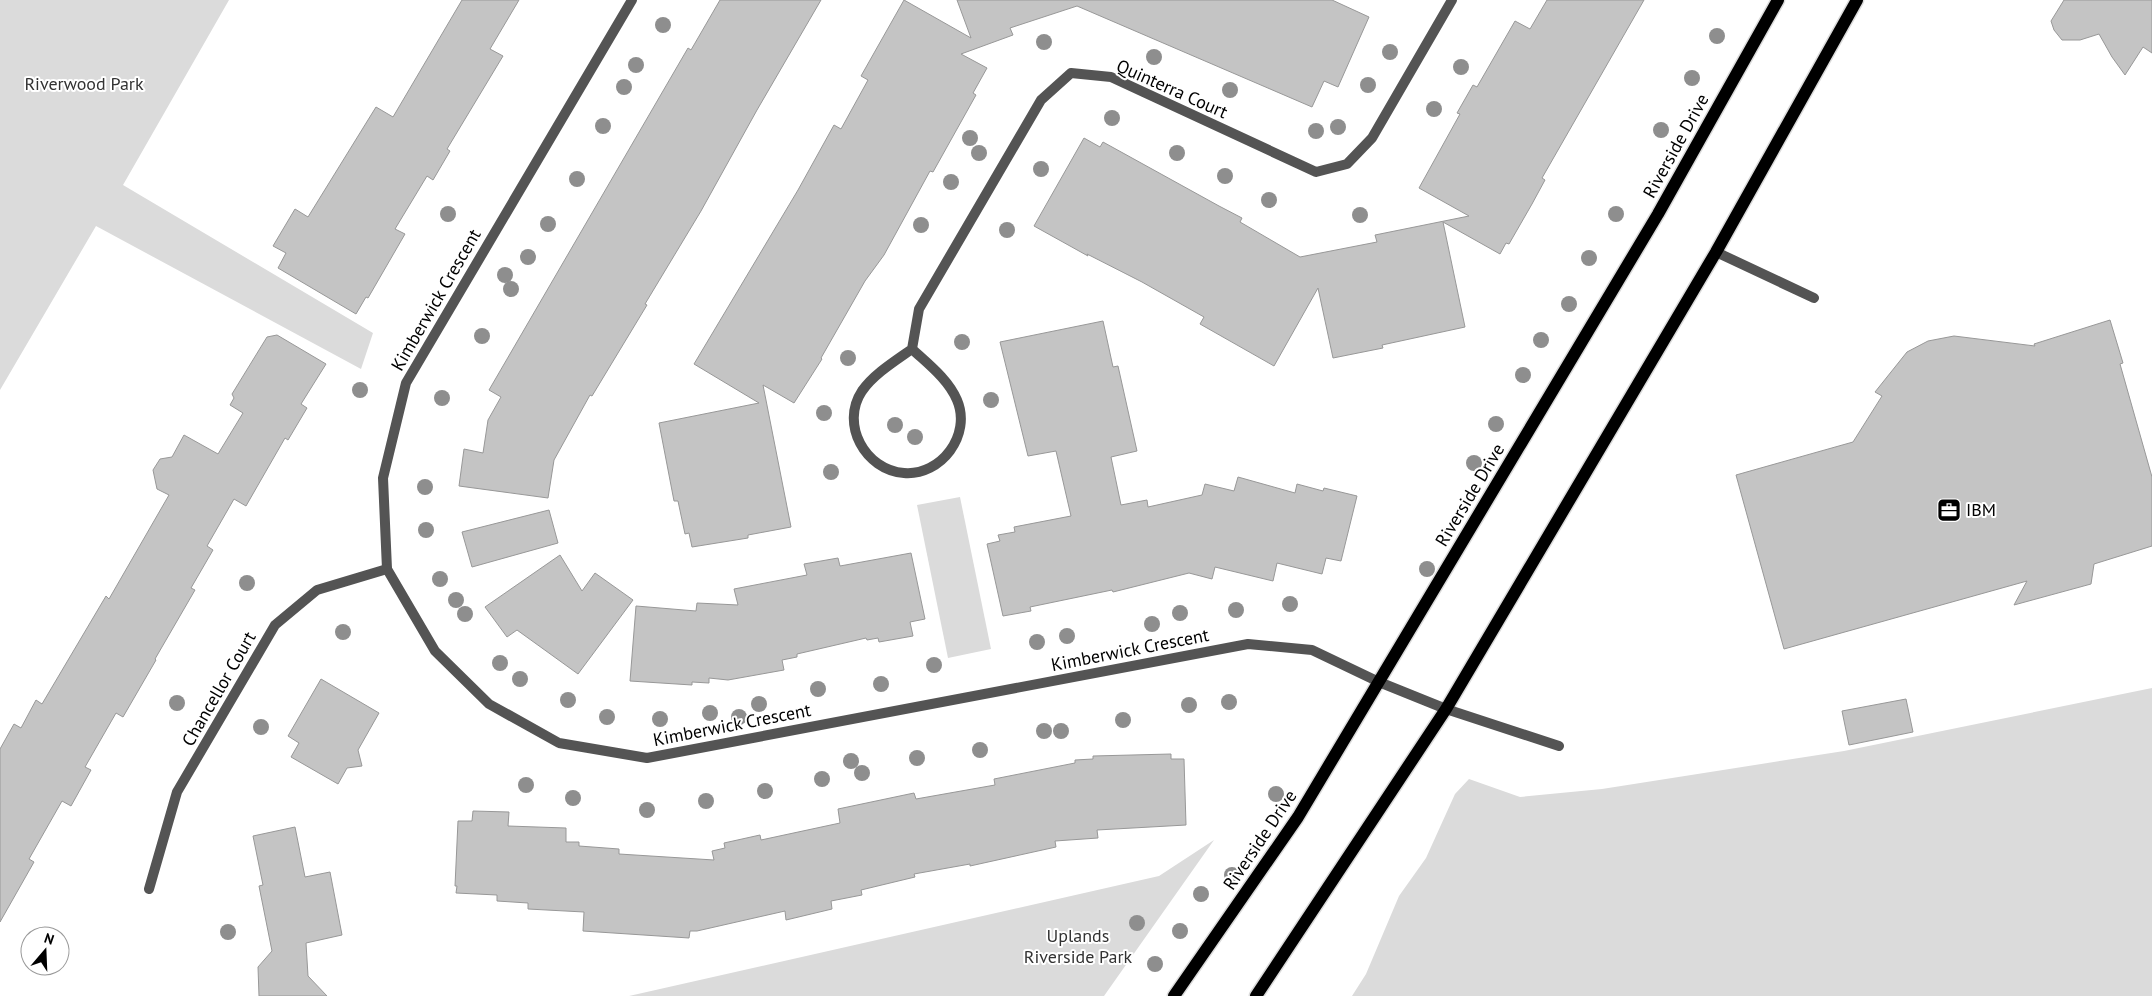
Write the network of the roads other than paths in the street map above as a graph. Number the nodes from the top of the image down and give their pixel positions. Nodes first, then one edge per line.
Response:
1 (632, 0) edge
2 (1452, 0) edge
3 (1778, 0) edge
4 (1857, 0) edge
5 (1716, 252) junction
6 (1814, 298) dead end
7 (912, 349) junction
8 (387, 569) junction
9 (1379, 682) junction
10 (1446, 709) junction
11 (1559, 746) dead end
12 (149, 889) dead end
13 (1174, 996) edge
14 (1256, 996) edge

1 - 8 street, Kimberwick Crescent
2 - 7 street, Quinterra Court
3 - 9 main road, Riverside Drive
4 - 5 main road
5 - 6 street
5 - 10 main road
7 - 7 street
8 - 9 street, Kimberwick Crescent
8 - 12 street, Chancellor Court
9 - 10 street, Kimberwick Crescent
9 - 13 main road, Riverside Drive
10 - 11 street, Kimberwick Crescent
10 - 14 main road

